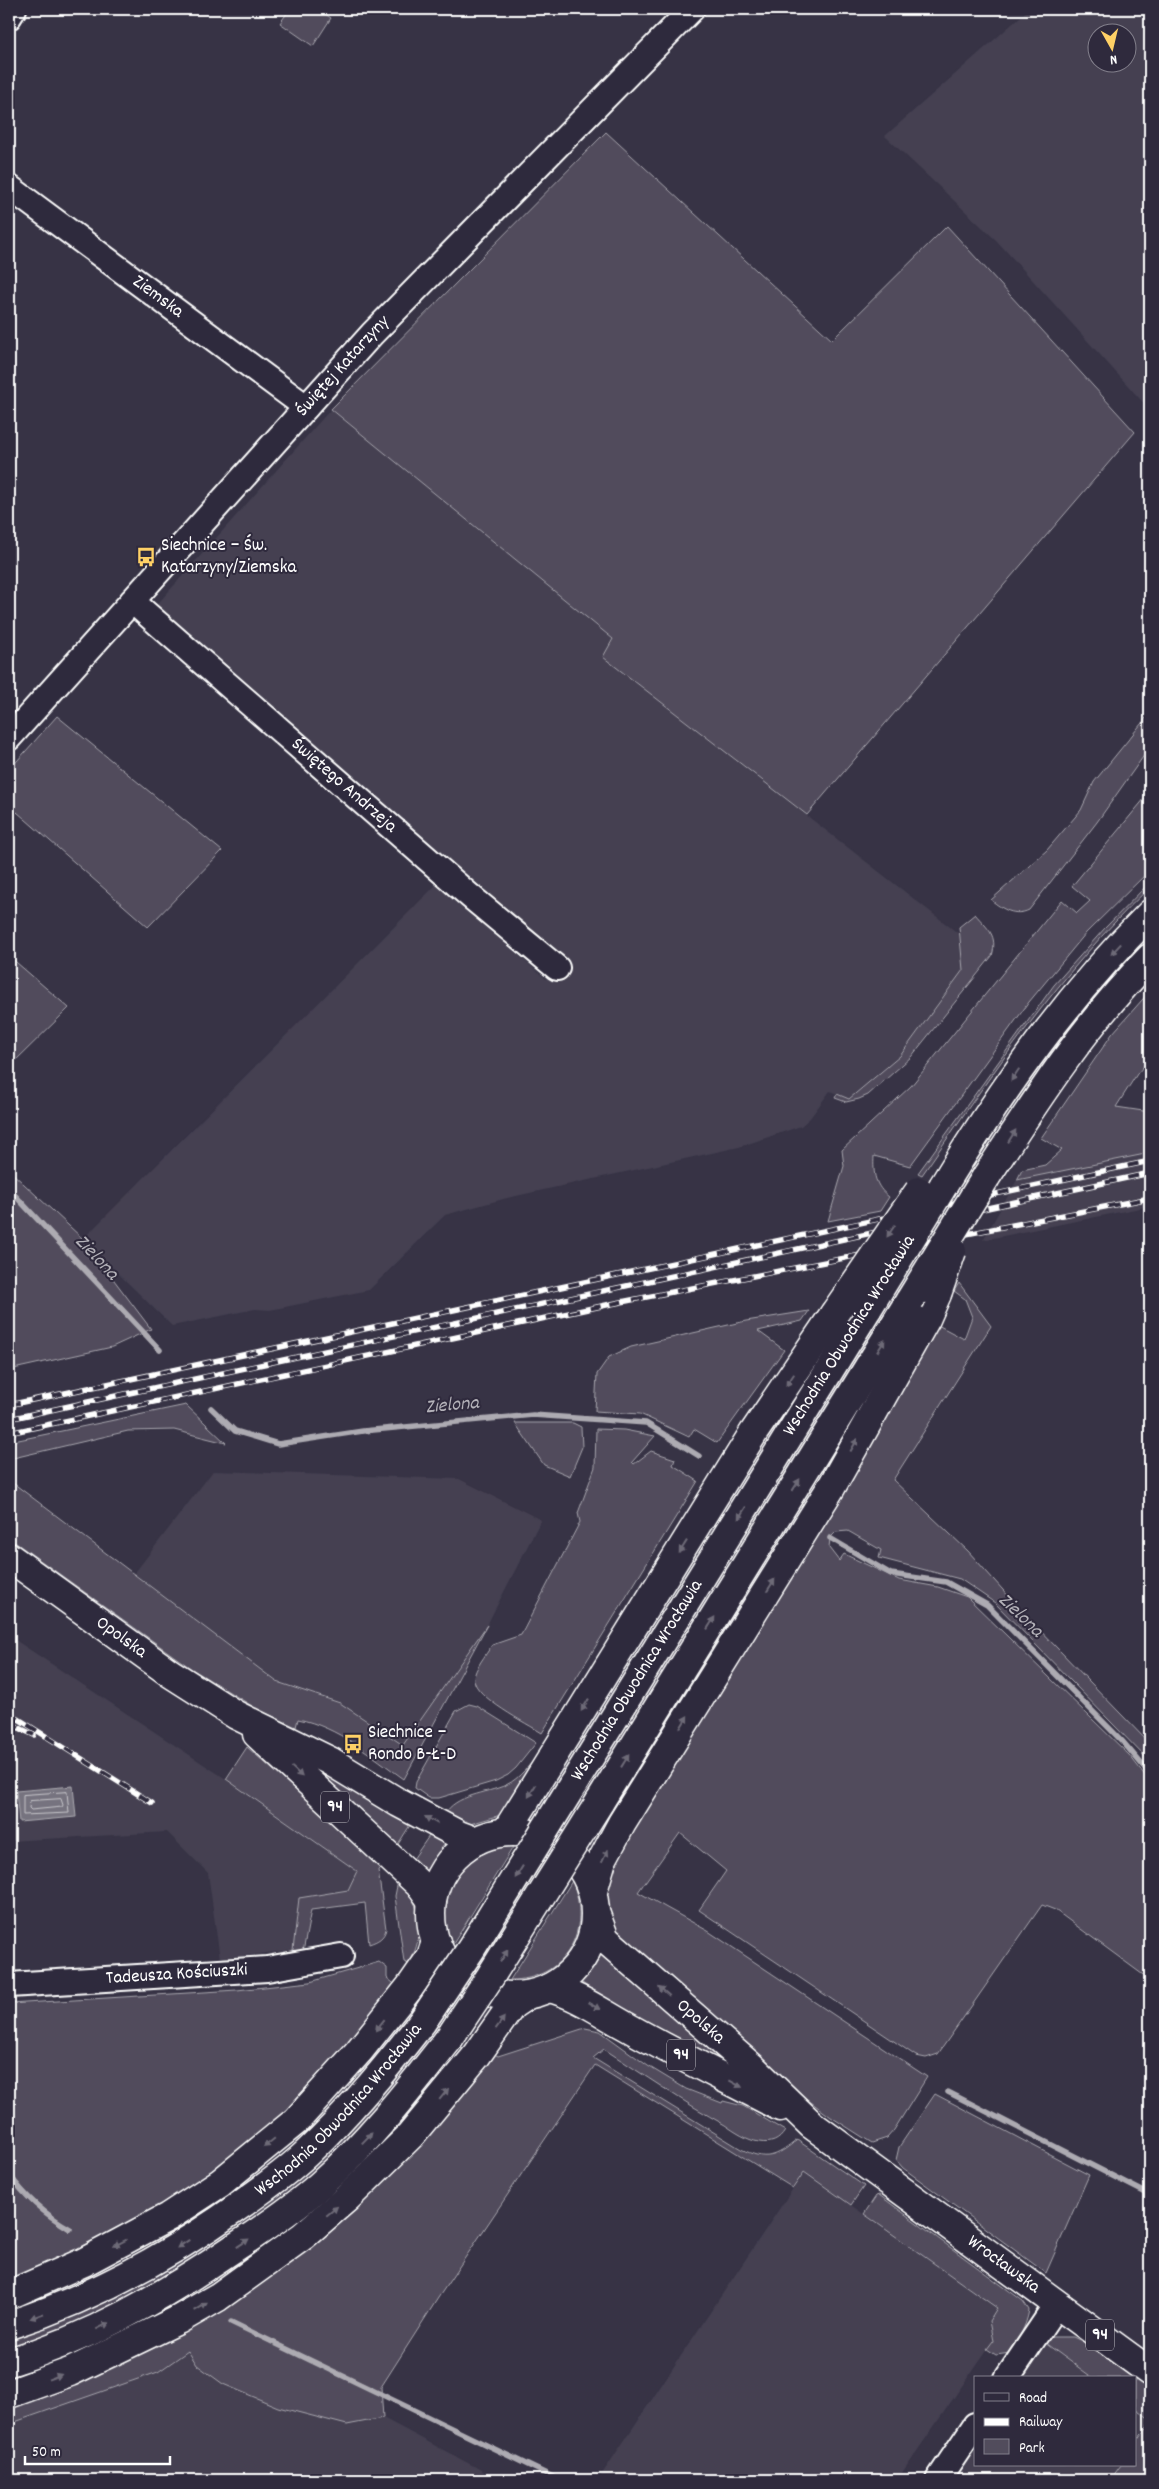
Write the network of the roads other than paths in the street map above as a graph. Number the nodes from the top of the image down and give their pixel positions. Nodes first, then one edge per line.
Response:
1 (14, 9) edge
2 (692, 9) edge
3 (9, 17) edge
4 (9, 187) edge
5 (306, 407) junction
6 (132, 601) junction
7 (9, 738) edge
8 (1150, 914) edge
9 (1150, 958) edge
10 (557, 968) dead end
11 (931, 1189) junction
12 (963, 1214) junction
13 (9, 1557) edge
14 (236, 1715) junction
15 (506, 1832) junction
16 (475, 1841) junction
17 (432, 1901) junction
18 (594, 1903) junction
19 (436, 1942) junction
20 (342, 1956) dead end
21 (9, 1985) edge
22 (538, 1991) junction
23 (812, 2125) junction
24 (856, 2158) joint
25 (9, 2296) edge
26 (1057, 2304) junction
27 (9, 2325) edge
28 (9, 2362) edge
29 (1150, 2372) edge
30 (1008, 2376) edge
31 (9, 2394) edge
32 (974, 2426) edge
33 (938, 2480) edge

1 - 3 street
2 - 5 street, Świętej Katarzyny
4 - 5 street, Ziemska
5 - 6 street, Świętej Katarzyny
6 - 7 street, Świętej Katarzyny
6 - 10 street, Świętego Andrzeja
8 -> 11 main road
12 -> 9 main road, Wschodnia Obwodnica Wrocławia, bridge
11 -> 15 main road, bridge
11 -> 27 main road, Wschodnia Obwodnica Wrocławia, bridge
18 -> 12 main road, bridge
28 -> 12 main road, Wschodnia Obwodnica Wrocławia, bridge
13 - 14 main road, Opolska / 94
16 -> 14 main road, Opolska / 94
14 -> 17 main road, Opolska / 94
15 - 16 main road, 94
15 - 18 main road, 94
16 - 17 main road, 94
17 - 19 main road, 94
18 - 22 main road
23 -> 18 main road, Opolska / 94
19 - 22 main road, 94
19 -> 25 main road
20 - 21 street, Tadeusza Kościuszki
22 -> 23 main road, Opolska / 94
31 -> 22 main road
23 - 24 main road, Opolska / 94
24 - 26 main road, Wrocławska / 94
26 - 29 main road, Wrocławska / 94
26 - 30 street
32 - 33 street

